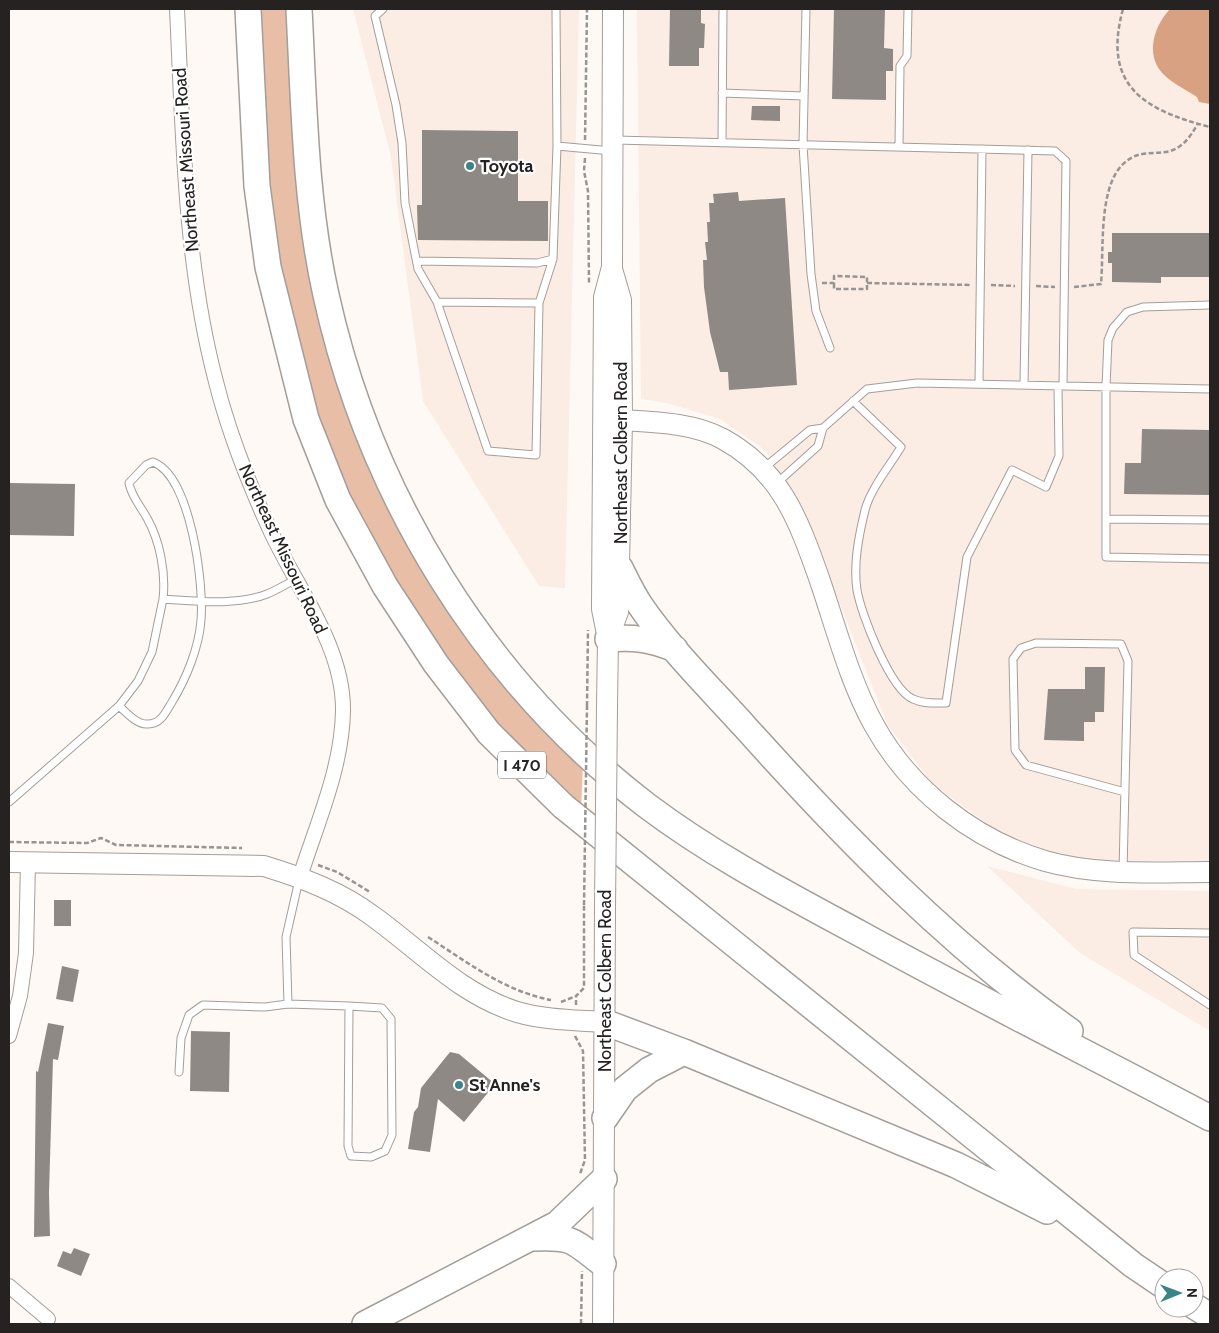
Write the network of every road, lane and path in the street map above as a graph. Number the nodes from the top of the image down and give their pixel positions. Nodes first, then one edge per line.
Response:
1 (177, 9) edge
2 (248, 9) edge
3 (299, 9) edge
4 (382, 9) edge
5 (556, 9) edge
6 (613, 9) edge
7 (723, 9) edge
8 (806, 9) edge
9 (908, 9) edge
10 (1123, 9) edge
11 (722, 93) junction
12 (804, 96) junction
13 (1198, 123) junction
14 (1210, 127) edge
15 (722, 143) junction
16 (803, 145) junction
17 (557, 146) junction
18 (612, 146) junction
19 (899, 147) junction
20 (982, 149) junction
21 (1028, 150) junction
22 (553, 259) junction
23 (417, 261) junction
24 (612, 267) junction
25 (822, 283) dead end
26 (834, 283) junction
27 (867, 283) junction
28 (976, 285) dead end
29 (989, 285) dead end
30 (1019, 286) dead end
31 (1034, 286) dead end
32 (1060, 287) dead end
33 (1074, 287) dead end
34 (437, 302) junction
35 (539, 303) junction
36 (1210, 304) edge
37 (830, 348) dead end
38 (979, 384) junction
39 (1024, 385) junction
40 (1060, 386) junction
41 (1106, 387) junction
42 (1210, 388) edge
43 (853, 401) junction
44 (622, 420) junction
45 (823, 428) junction
46 (770, 476) junction
47 (1106, 519) junction
48 (1210, 520) edge
49 (1210, 559) edge
50 (620, 568) junction
51 (295, 580) junction
52 (164, 599) junction
53 (202, 602) junction
54 (608, 639) junction
55 (675, 649) junction
56 (120, 706) junction
57 (597, 706) junction
58 (1125, 792) junction
59 (9, 802) edge
60 (18, 862) edge
61 (1123, 871) junction
62 (1210, 872) edge
63 (300, 877) junction
64 (1210, 933) edge
65 (288, 1004) junction
66 (1210, 1005) edge
67 (349, 1006) junction
68 (575, 1020) junction
69 (604, 1022) junction
70 (9, 1036) edge
71 (684, 1052) junction
72 (178, 1072) dead end
73 (1171, 1097) junction
74 (605, 1118) junction
75 (1210, 1118) edge
76 (580, 1176) dead end
77 (604, 1179) junction
78 (529, 1238) junction
79 (592, 1265) junction
80 (1133, 1265) junction
81 (1154, 1279) edge
82 (9, 1286) edge
83 (48, 1319) dead end
84 (603, 1319) edge
85 (365, 1324) edge
86 (581, 1324) edge

1 - 51 street, Northeast Missouri Road
2 - 80 highway, I 470
3 - 73 highway
4 - 23 lane
5 - 17 lane
6 - 18 main road, Northeast Colbern Road
7 - 11 lane
8 - 12 lane
9 - 19 lane
10 - 13 path
11 - 12 lane
11 - 15 lane
12 - 16 lane
13 - 14 path
13 - 33 path
15 - 16 lane
15 - 18 lane
16 - 19 lane
16 - 37 lane
17 - 18 lane
17 - 22 lane
18 - 24 main road, Northeast Colbern Road
19 - 20 lane
20 - 21 lane
20 - 38 lane
21 - 39 lane
21 - 40 lane
22 - 23 lane
22 - 35 lane
23 - 34 lane
24 - 44 main road, Northeast Colbern Road
24 - 54 main road, Northeast Colbern Road
25 - 26 path
26 - 27 path
26 - 27 path
27 - 28 path
29 - 30 path
31 - 32 path
34 - 35 lane
34 - 35 lane
36 - 41 lane
38 - 39 lane
38 - 43 lane
39 - 40 lane
40 - 41 lane
40 - 43 lane
41 - 42 lane
41 - 47 lane
43 - 45 lane
44 - 46 main road
44 - 50 main road, Northeast Colbern Road
45 - 46 lane
45 - 46 lane
46 - 61 main road
47 - 48 lane
47 - 49 lane
50 - 54 main road, Northeast Colbern Road
50 - 55 highway
51 - 53 lane
51 - 63 street, Northeast Missouri Road
52 - 53 lane
52 - 53 lane
52 - 56 lane
53 - 56 lane
54 - 55 highway
54 - 57 main road, Northeast Colbern Road
55 - 73 highway
56 - 59 lane
57 - 68 path, bridge
57 - 69 main road, Northeast Colbern Road, bridge
58 - 58 lane
58 - 61 lane
60 - 63 main road
60 - 70 street
61 - 62 main road
63 - 65 lane
63 - 68 main road
64 - 66 lane
65 - 67 lane
65 - 72 lane
67 - 67 lane
68 - 69 main road
68 - 76 path
69 - 71 highway
69 - 74 main road, Northeast Colbern Road
71 - 74 highway
71 - 80 highway
73 - 75 highway
74 - 77 main road, Northeast Colbern Road
77 - 78 highway
77 - 79 main road, Northeast Colbern Road
78 - 79 highway
78 - 85 highway
79 - 84 main road, Northeast Colbern Road
79 - 86 path
80 - 81 highway, I 470
82 - 83 street

